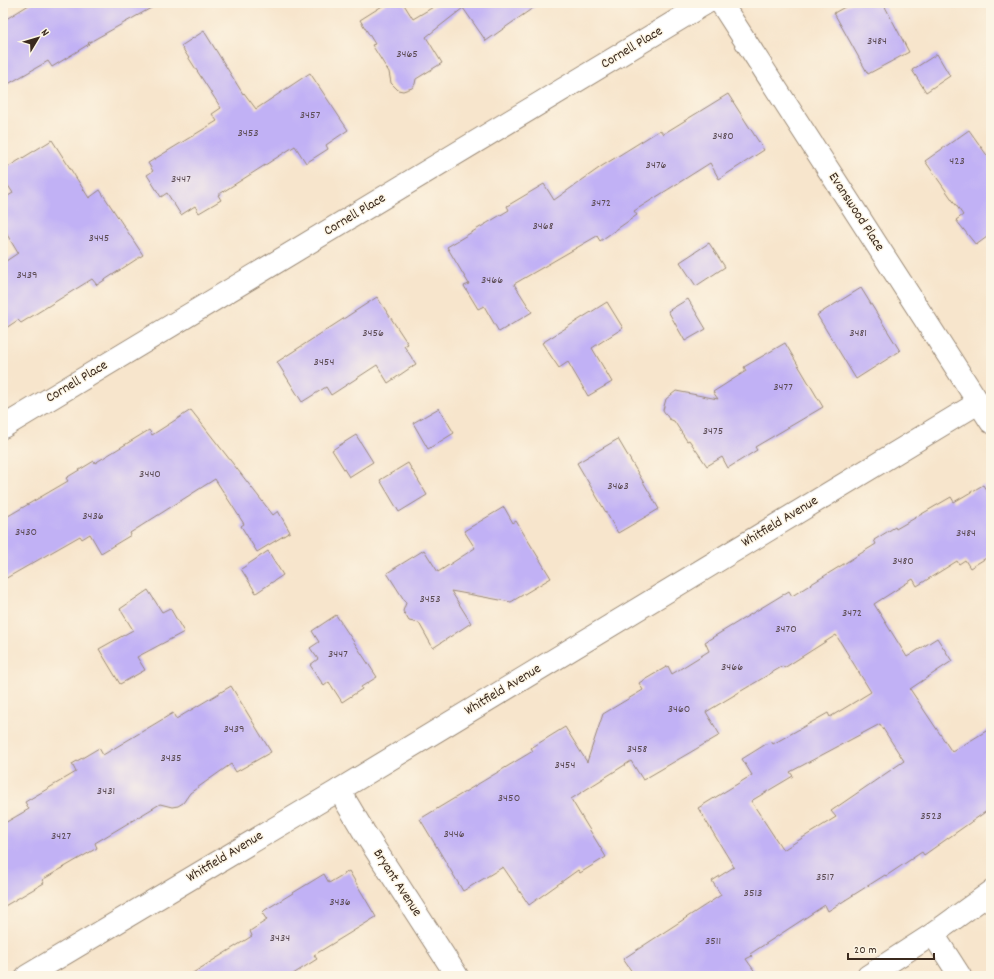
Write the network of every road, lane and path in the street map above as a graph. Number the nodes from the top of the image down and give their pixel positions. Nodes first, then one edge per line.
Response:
1 (706, 3) edge
2 (720, 3) edge
3 (978, 403) junction
4 (991, 422) edge
5 (3, 427) edge
6 (339, 790) junction
7 (991, 892) edge
8 (933, 934) junction
9 (27, 976) edge
10 (456, 976) edge
11 (868, 976) edge
12 (960, 976) edge

1 - 5 street, Cornell Place
2 - 3 street, Evanswood Place
3 - 4 street, Evanswood Place
3 - 6 street, Whitfield Avenue
6 - 9 street, Whitfield Avenue
6 - 10 street, Bryant Avenue
7 - 8 street
8 - 11 street
8 - 12 street

